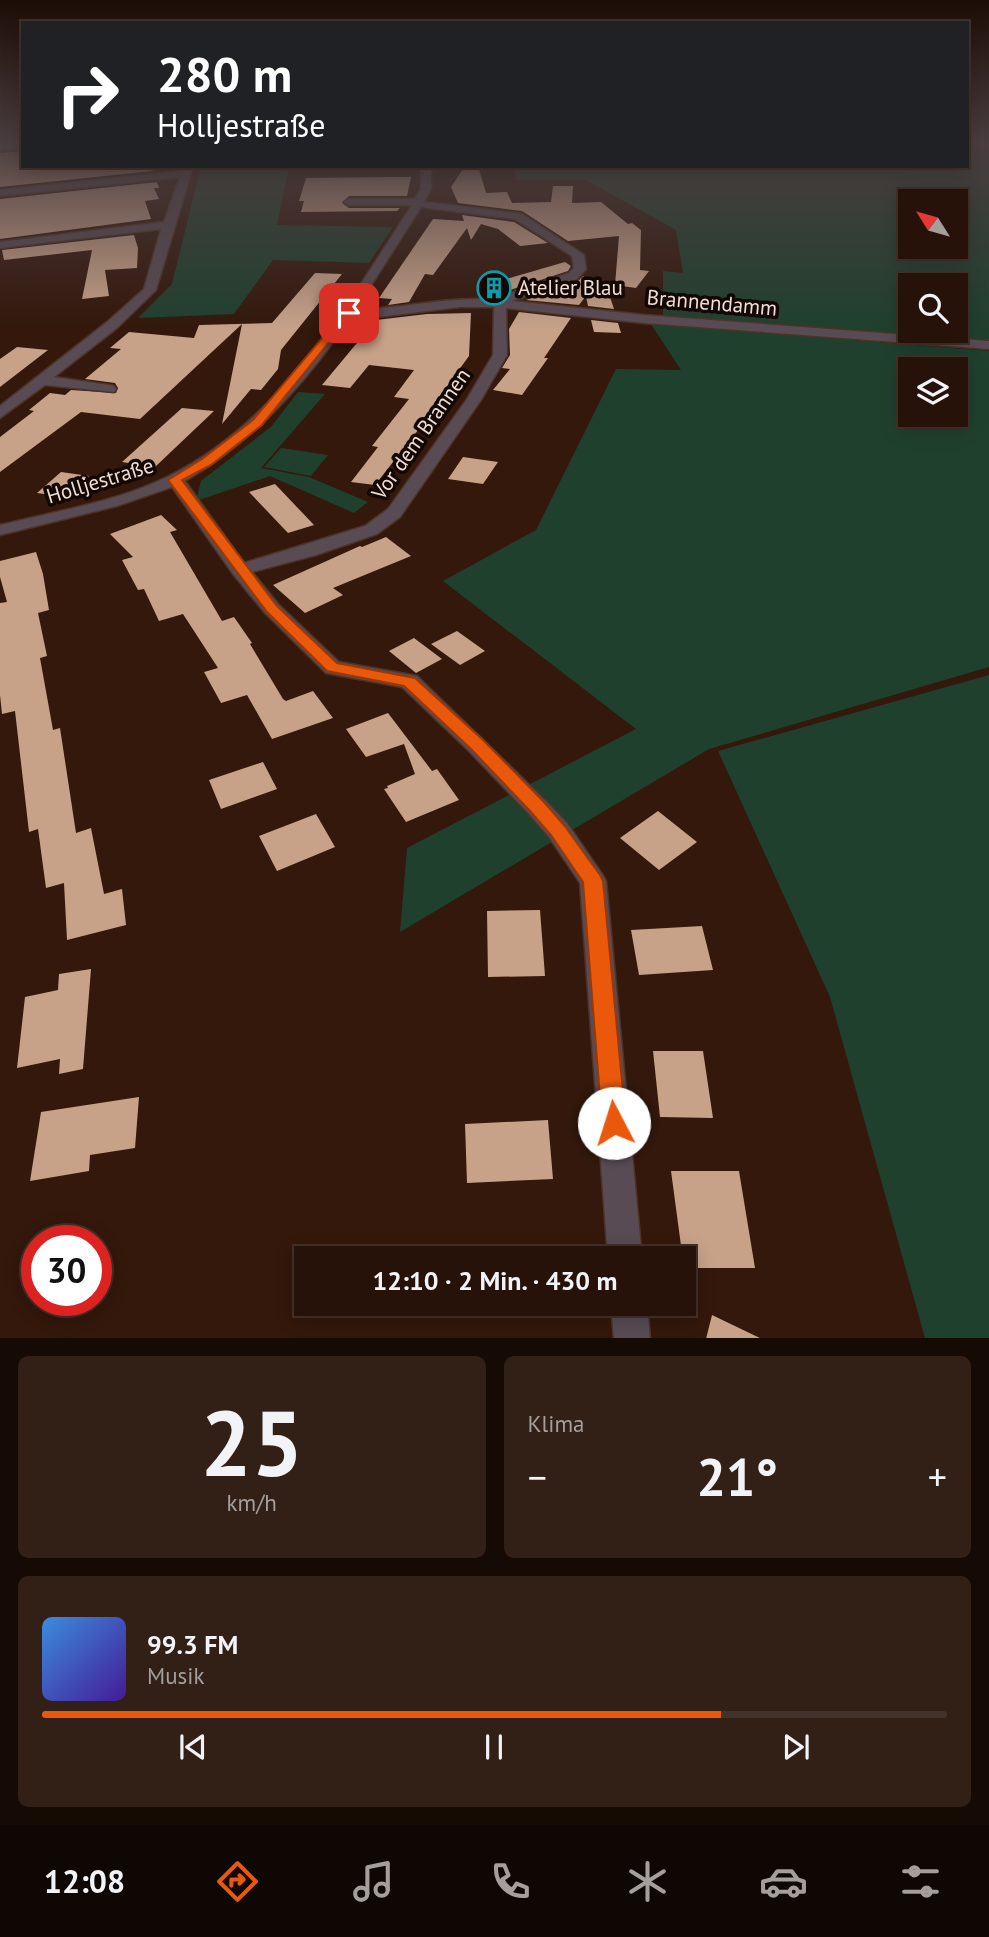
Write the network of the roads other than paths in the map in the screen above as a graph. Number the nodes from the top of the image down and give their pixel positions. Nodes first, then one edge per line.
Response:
1 (175, 204) edge
2 (418, 204) edge
3 (430, 204) edge
4 (168, 225) junction
5 (0, 245) edge
6 (497, 303) junction
7 (349, 313) junction
8 (989, 345) edge
9 (42, 380) junction
10 (109, 388) dead end
11 (0, 413) edge
12 (174, 480) junction
13 (0, 530) edge
14 (240, 570) junction
15 (624, 1246) edge
16 (630, 1316) edge
17 (632, 1338) edge

1 - 4 street
2 - 7 street, Holljestraße
3 - 6 street
4 - 5 street
4 - 9 street
6 - 7 street, Brannendamm
6 - 8 street, Brannendamm
6 - 14 street, Vor dem Brannen
7 - 12 street, Holljestraße
9 - 10 street
9 - 11 street
12 - 13 street, Holljestraße
12 - 14 street
14 - 15 street
16 - 17 street

